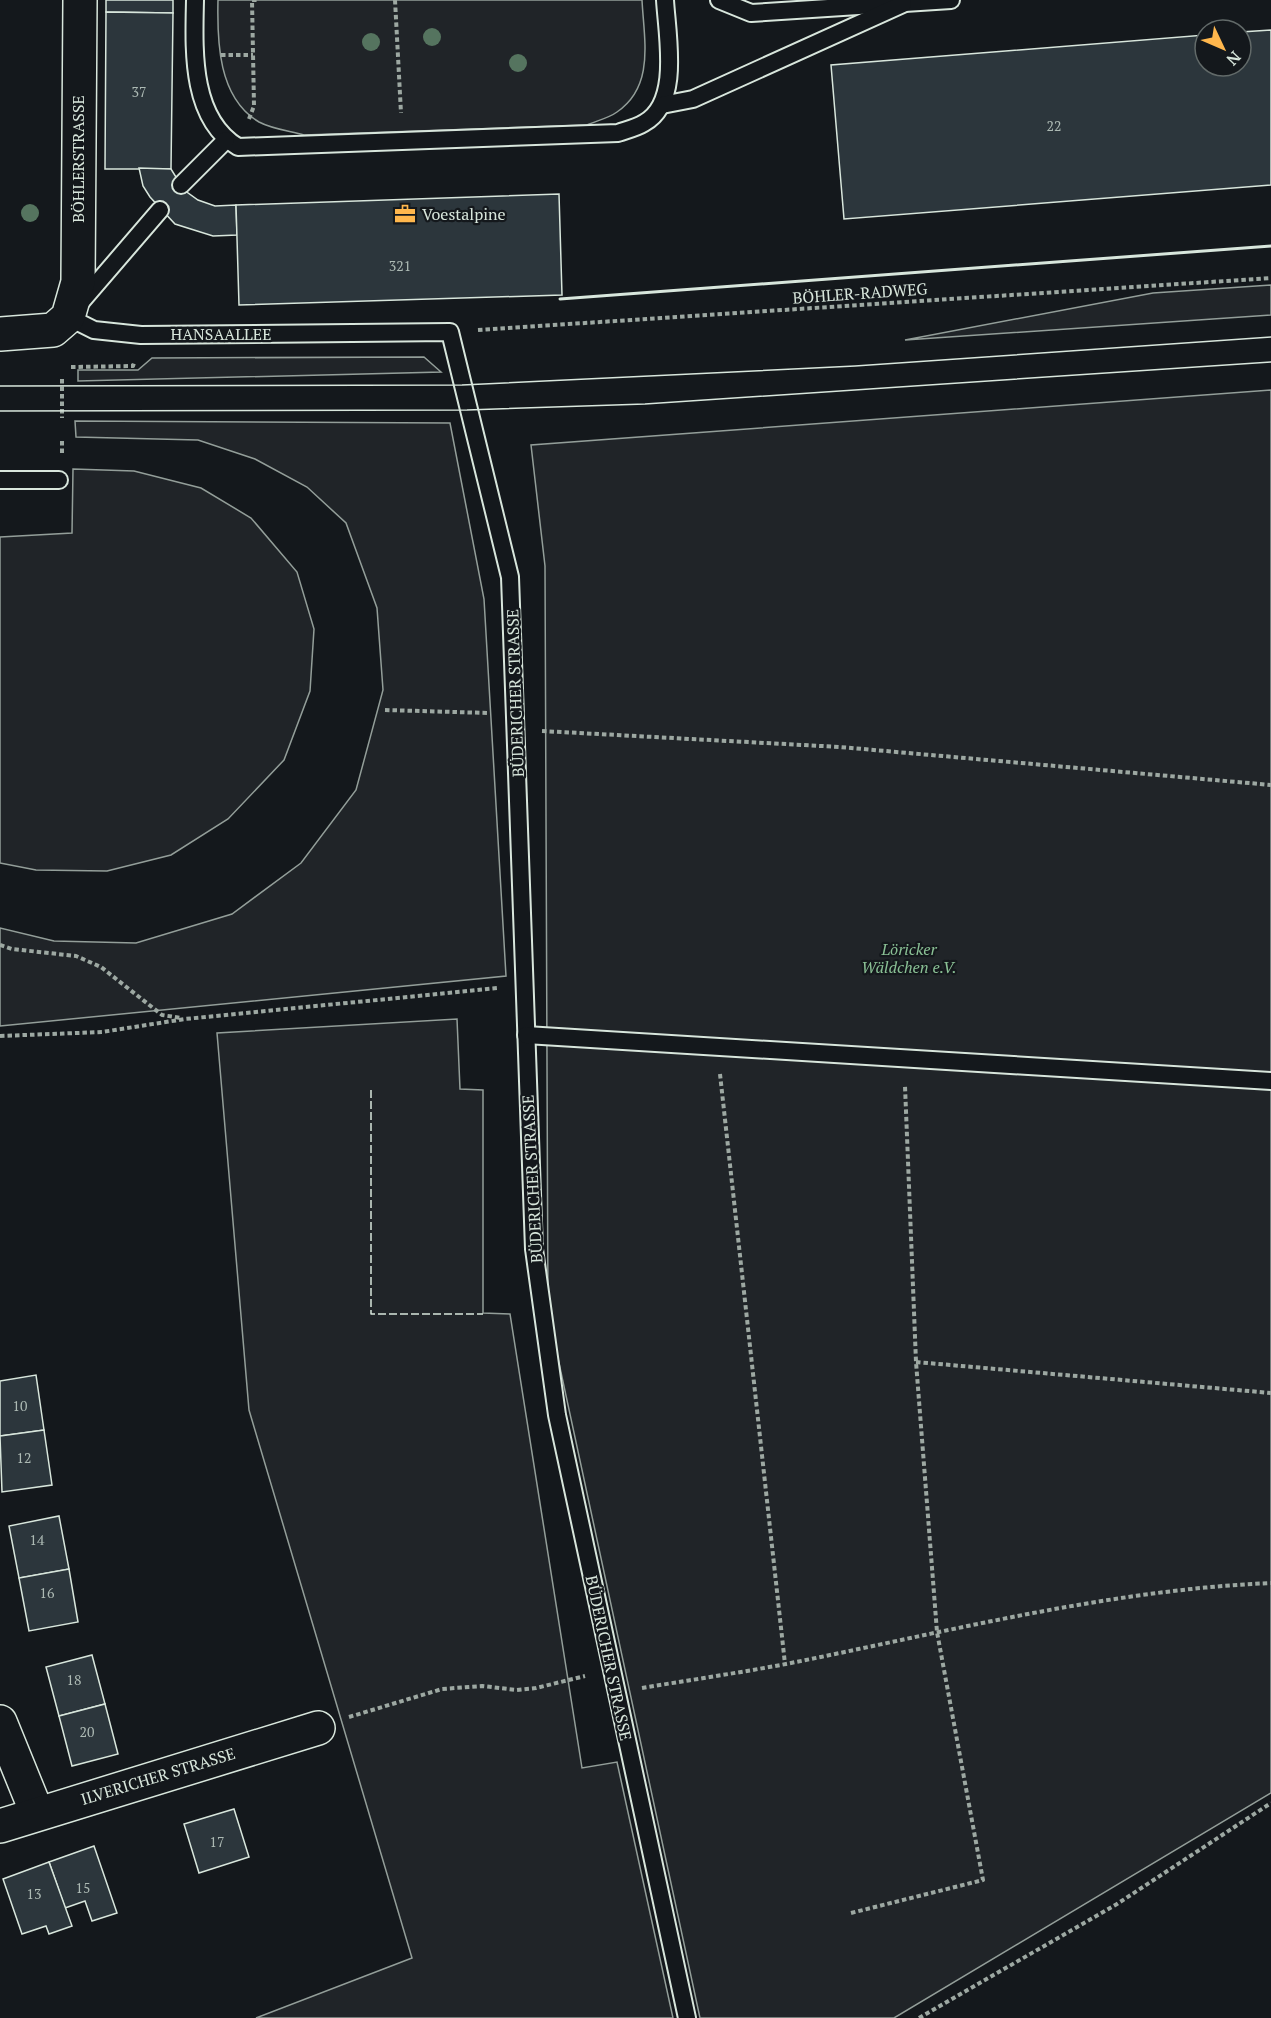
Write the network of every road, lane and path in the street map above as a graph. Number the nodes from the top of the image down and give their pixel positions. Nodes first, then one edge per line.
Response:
1 (80, 0) edge
2 (195, 0) edge
3 (252, 0) edge
4 (258, 0) edge
5 (395, 0) edge
6 (665, 0) edge
7 (718, 0) edge
8 (951, 0) edge
9 (903, 4) junction
10 (219, 55) dead end
11 (253, 55) junction
12 (662, 105) junction
13 (403, 141) junction
14 (232, 144) junction
15 (181, 185) dead end
16 (160, 210) dead end
17 (1271, 278) edge
18 (68, 317) junction
19 (450, 332) junction
20 (0, 334) edge
21 (62, 379) dead end
22 (62, 418) dead end
23 (62, 438) dead end
24 (62, 453) dead end
25 (0, 480) edge
26 (59, 480) dead end
27 (385, 710) dead end
28 (516, 722) junction
29 (1271, 784) edge
30 (0, 945) edge
31 (524, 986) junction
32 (185, 1019) junction
33 (526, 1035) junction
34 (0, 1036) edge
35 (717, 1047) junction
36 (904, 1058) junction
37 (1271, 1081) edge
38 (916, 1362) junction
39 (1271, 1393) edge
40 (1271, 1583) edge
41 (937, 1632) junction
42 (785, 1664) junction
43 (611, 1668) junction
44 (616, 1692) junction
45 (0, 1722) edge
46 (318, 1728) joint
47 (1271, 1803) edge
48 (37, 1813) junction
49 (0, 1826) edge
50 (851, 1913) dead end
51 (687, 2018) edge
52 (919, 2018) edge

1 - 18 street, BÖHLERSTRASSE
2 - 14 lane
3 - 4 path
3 - 11 path
5 - 13 path
6 - 12 lane
7 - 9 lane
8 - 9 lane
9 - 12 lane
10 - 11 path
11 - 14 path
12 - 13 lane
13 - 14 lane
14 - 15 lane
16 - 18 lane
17 - 19 path, BÖHLER-RADWEG
18 - 19 lane, HANSAALLEE
18 - 20 street
19 - 28 lane, BÜDERICHER STRASSE
21 - 22 path
23 - 24 path
25 - 26 lane
27 - 28 path
28 - 29 path
28 - 31 lane, BÜDERICHER STRASSE
30 - 32 path
31 - 32 path
31 - 33 lane, BÜDERICHER STRASSE
32 - 34 path
33 - 35 lane
33 - 43 lane, BÜDERICHER STRASSE
35 - 36 lane
35 - 42 path
36 - 37 lane
36 - 38 path
38 - 39 path
38 - 41 path
40 - 41 path
41 - 42 path
41 - 50 path
42 - 44 path
43 - 44 lane, BÜDERICHER STRASSE
43 - 46 path
44 - 51 lane, BÜDERICHER STRASSE
45 - 48 street
46 - 48 street, ILVERICHER STRASSE
47 - 52 path
48 - 49 street, ILVERICHER STRASSE

